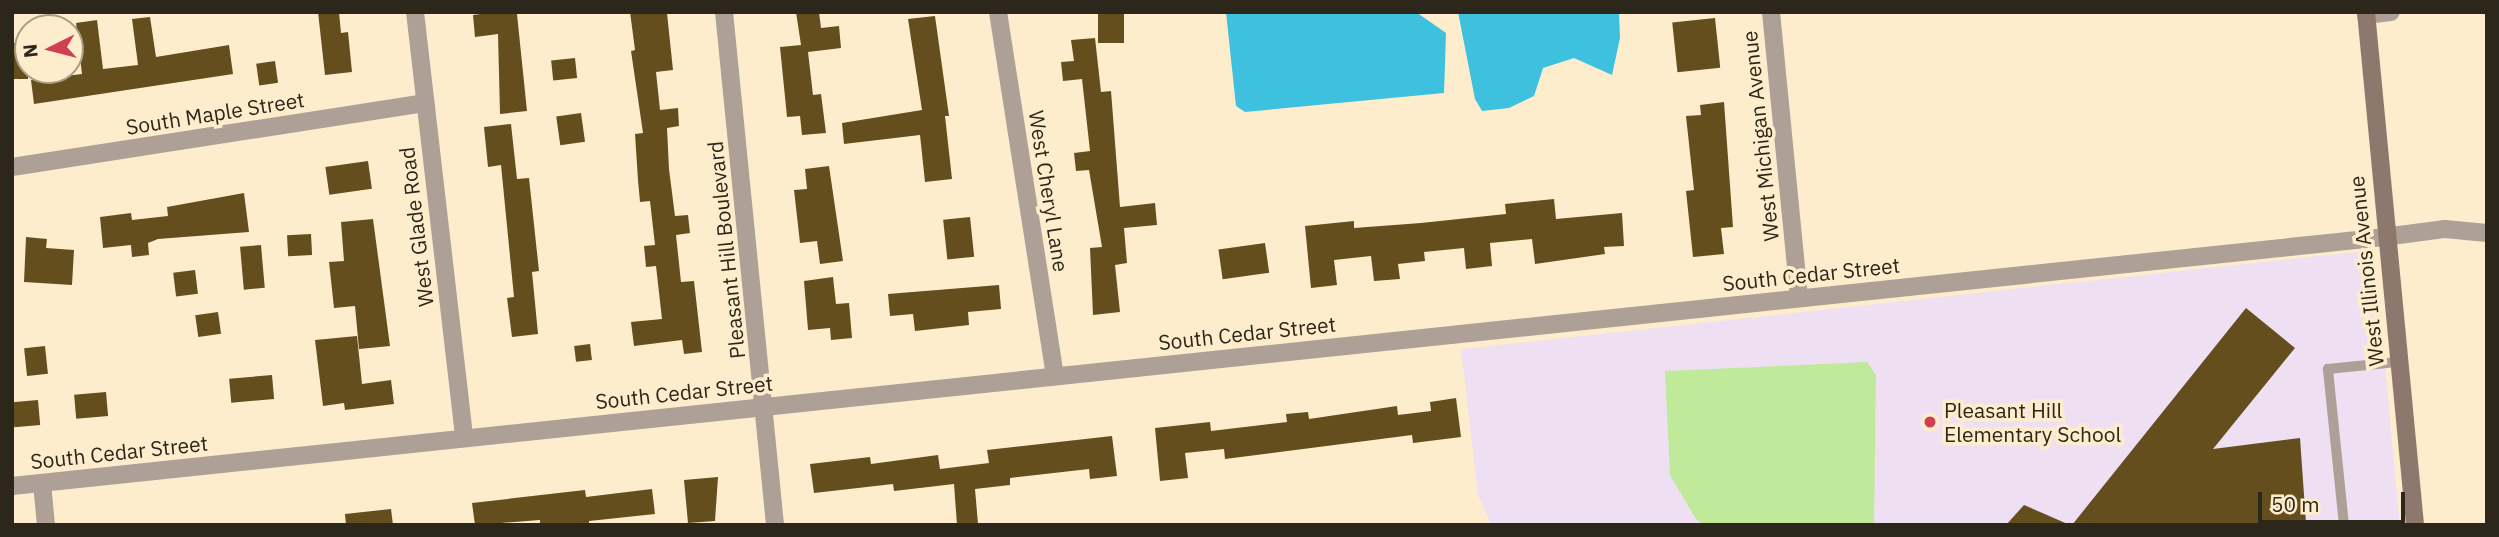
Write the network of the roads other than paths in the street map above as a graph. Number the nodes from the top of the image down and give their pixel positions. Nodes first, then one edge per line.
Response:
1 (415, 12) edge
2 (724, 12) edge
3 (998, 12) edge
4 (1771, 12) edge
5 (2391, 12) edge
6 (2366, 14) edge
7 (424, 103) junction
8 (12, 167) edge
9 (2487, 233) edge
10 (2384, 237) junction
11 (1799, 298) junction
12 (2397, 362) junction
13 (1055, 376) junction
14 (765, 407) junction
15 (464, 437) junction
16 (42, 483) junction
17 (12, 486) edge
18 (46, 525) edge
19 (775, 525) edge
20 (2344, 525) edge
21 (2414, 525) edge

1 - 7 street, West Glade Road
2 - 14 street, Pleasant Hill Boulevard
3 - 13 street, West Cheryl Lane
4 - 11 street, West Michigan Avenue
5 - 6 street
6 - 10 main road, West Illinois Avenue
7 - 8 street, South Maple Street
7 - 15 street, West Glade Road
9 - 10 street, South Cedar Street
10 - 11 street, South Cedar Street
10 - 12 main road, West Illinois Avenue
11 - 13 street, South Cedar Street
12 - 20 lane
12 - 21 main road, West Illinois Avenue
13 - 14 street, South Cedar Street
14 - 15 street, South Cedar Street
14 - 19 street, Pleasant Hill Boulevard
15 - 16 street, South Cedar Street
16 - 17 street, South Cedar Street
16 - 18 street

